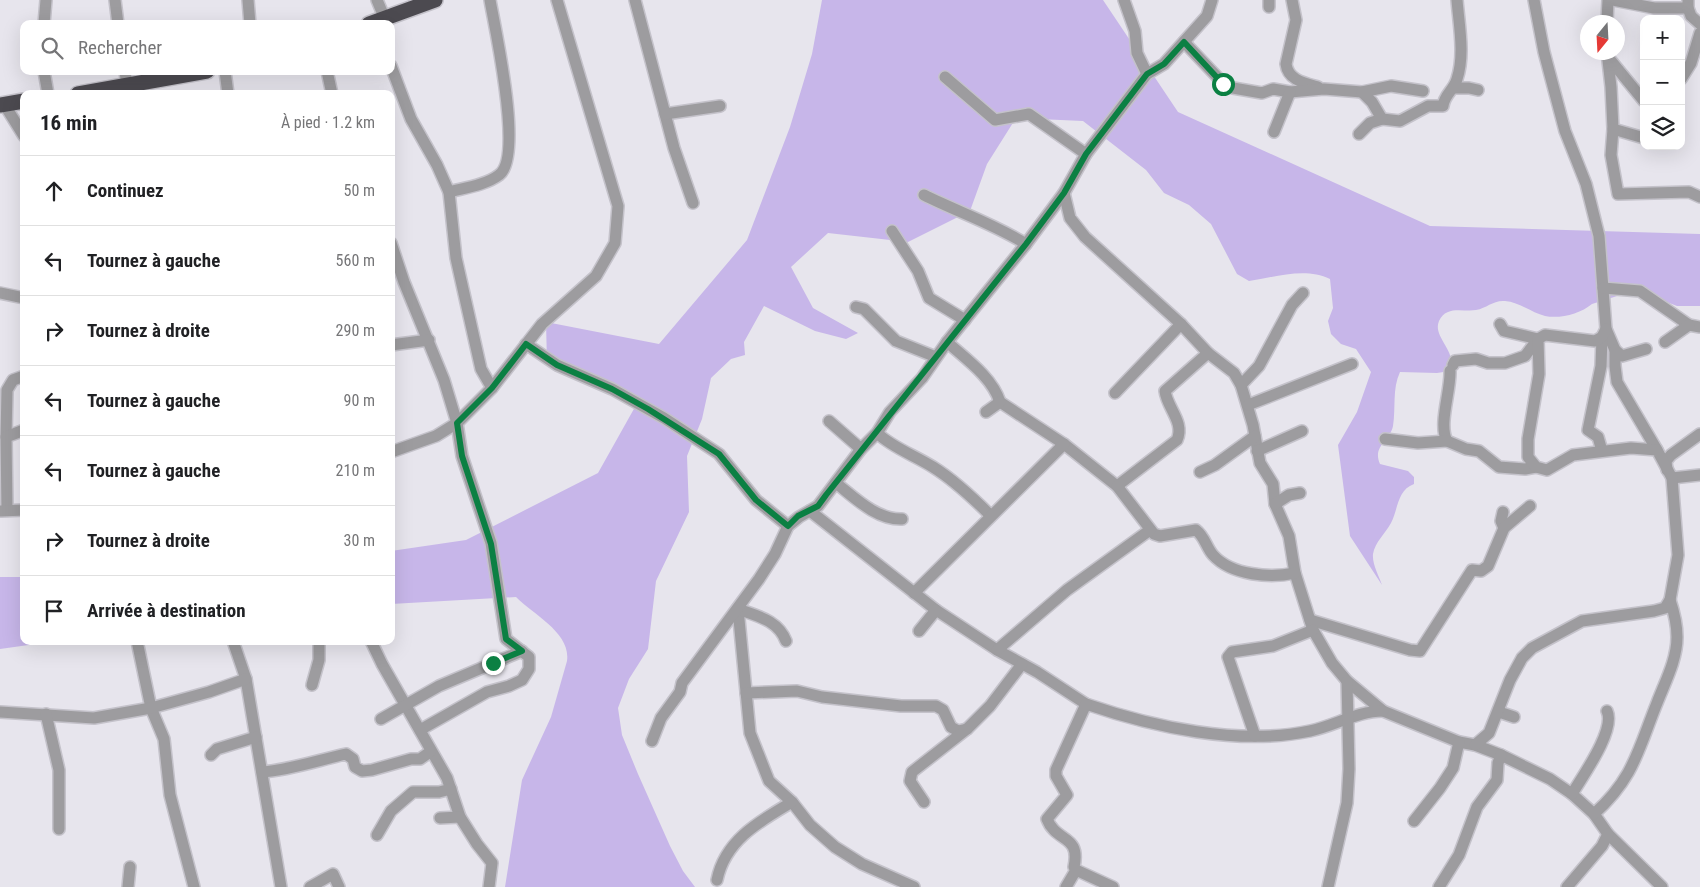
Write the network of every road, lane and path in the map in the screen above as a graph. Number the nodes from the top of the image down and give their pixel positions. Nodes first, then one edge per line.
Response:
1 (46, 0) edge
2 (115, 0) edge
3 (248, 0) edge
4 (377, 0) edge
5 (435, 0) edge
6 (490, 0) edge
7 (557, 0) edge
8 (635, 0) edge
9 (1124, 0) edge
10 (1212, 0) edge
11 (1292, 0) edge
12 (1458, 0) edge
13 (1534, 0) edge
14 (1608, 0) edge
15 (1613, 0) edge
16 (1688, 4) edge
17 (1607, 15) edge
18 (44, 20) edge
19 (118, 20) edge
20 (250, 20) edge
21 (377, 20) edge
22 (382, 20) edge
23 (1700, 24) edge
24 (1700, 34) edge
25 (1184, 42) junction
26 (1608, 60) edge
27 (1612, 60) edge
28 (1685, 73) edge
29 (1147, 74) junction
30 (45, 75) edge
31 (166, 75) edge
32 (225, 75) edge
33 (328, 75) edge
34 (394, 75) edge
35 (945, 77) dead end
36 (126, 79) edge
37 (1454, 88) junction
38 (1324, 89) junction
39 (47, 90) edge
40 (91, 90) edge
41 (227, 90) edge
42 (331, 90) edge
43 (1478, 90) dead end
44 (1422, 91) dead end
45 (1290, 92) junction
46 (1362, 92) junction
47 (1640, 96) edge
48 (20, 102) edge
49 (2, 104) edge
50 (720, 106) dead end
51 (665, 114) junction
52 (1382, 119) junction
53 (20, 130) edge
54 (1613, 130) junction
55 (1274, 132) dead end
56 (1359, 134) dead end
57 (1640, 137) edge
58 (1086, 154) junction
59 (449, 192) junction
60 (1064, 193) junction
61 (924, 195) dead end
62 (1700, 197) edge
63 (694, 203) dead end
64 (892, 230) dead end
65 (1026, 244) junction
66 (395, 255) edge
67 (1603, 288) junction
68 (0, 293) edge
69 (1303, 293) dead end
70 (20, 297) edge
71 (856, 307) dead end
72 (965, 320) junction
73 (1181, 324) junction
74 (1500, 324) dead end
75 (1697, 328) edge
76 (1604, 333) junction
77 (1538, 339) junction
78 (429, 340) junction
79 (947, 342) junction
80 (1665, 342) dead end
81 (395, 344) edge
82 (526, 344) junction
83 (1615, 350) junction
84 (1646, 350) dead end
85 (1208, 353) junction
86 (936, 357) junction
87 (1352, 364) dead end
88 (20, 377) edge
89 (1241, 385) junction
90 (492, 388) junction
91 (1115, 393) dead end
92 (1000, 402) junction
93 (1248, 405) junction
94 (986, 412) dead end
95 (830, 421) dead end
96 (457, 423) junction
97 (1302, 431) dead end
98 (20, 432) edge
99 (877, 433) junction
100 (1700, 434) edge
101 (1254, 436) junction
102 (6, 437) junction
103 (1385, 439) dead end
104 (1447, 441) junction
105 (1064, 444) junction
106 (861, 449) junction
107 (1657, 450) junction
108 (395, 451) edge
109 (1257, 451) junction
110 (1602, 451) junction
111 (1536, 467) junction
112 (1200, 472) dead end
113 (1669, 474) junction
114 (1700, 475) edge
115 (836, 483) junction
116 (1117, 486) junction
117 (1300, 493) dead end
118 (1275, 504) junction
119 (1530, 506) dead end
120 (4, 510) edge
121 (20, 510) edge
122 (810, 511) junction
123 (1503, 512) dead end
124 (990, 516) junction
125 (902, 519) dead end
126 (788, 526) junction
127 (1504, 528) junction
128 (1150, 530) junction
129 (1296, 573) junction
130 (914, 593) junction
131 (1670, 600) junction
132 (738, 609) junction
133 (936, 610) junction
134 (1312, 625) junction
135 (919, 631) dead end
136 (786, 641) dead end
137 (138, 645) edge
138 (234, 645) edge
139 (320, 645) edge
140 (373, 645) edge
141 (996, 650) junction
142 (522, 651) junction
143 (1022, 664) junction
144 (246, 679) junction
145 (1347, 681) junction
146 (312, 685) dead end
147 (746, 693) junction
148 (1086, 704) junction
149 (406, 706) junction
150 (151, 708) junction
151 (1383, 711) junction
152 (1607, 711) dead end
153 (0, 712) edge
154 (1499, 712) junction
155 (46, 714) junction
156 (1514, 716) dead end
157 (381, 719) dead end
158 (1348, 720) junction
159 (966, 729) junction
160 (420, 730) junction
161 (1255, 736) junction
162 (256, 738) junction
163 (652, 742) dead end
164 (1459, 742) junction
165 (1475, 745) junction
166 (430, 752) junction
167 (211, 755) dead end
168 (1501, 755) junction
169 (262, 772) junction
170 (451, 789) junction
171 (1572, 794) junction
172 (792, 802) junction
173 (924, 802) dead end
174 (1594, 814) junction
175 (460, 817) junction
176 (440, 818) dead end
177 (1414, 821) dead end
178 (59, 830) dead end
179 (1608, 834) junction
180 (377, 835) dead end
181 (130, 867) dead end
182 (1076, 870) junction
183 (717, 880) dead end
184 (908, 886) edge
185 (128, 887) edge
186 (194, 887) edge
187 (281, 887) edge
188 (310, 887) edge
189 (339, 887) edge
190 (489, 887) edge
191 (1066, 887) edge
192 (1112, 887) edge
193 (1328, 887) edge
194 (1439, 887) edge
195 (1567, 887) edge
196 (1662, 887) edge

1 - 18 street
2 - 19 street
3 - 20 street
4 - 21 street
5 - 22 highway
6 - 59 street
7 - 82 street
8 - 51 street
9 - 29 street
10 - 25 street
11 - 38 street
12 - 37 street
13 - 67 street
14 - 17 street
15 - 16 street
16 - 23 street
24 - 28 street
25 - 29 street
25 - 45 street
26 - 54 street
27 - 47 street
29 - 58 street
30 - 39 street
31 - 36 highway
32 - 41 street
33 - 42 street
34 - 59 street
35 - 58 street
36 - 40 highway
37 - 43 street
37 - 52 street
38 - 45 street
38 - 46 street
44 - 46 street
45 - 55 street
46 - 52 street
48 - 49 highway
49 - 53 street
50 - 51 street
51 - 63 street
52 - 56 street
54 - 57 street
54 - 62 street
58 - 60 street
59 - 90 street
60 - 65 street
60 - 73 street
61 - 65 street
64 - 72 street
65 - 72 street
66 - 78 street
67 - 75 street
67 - 76 street
68 - 70 street
69 - 89 street
71 - 86 street
72 - 79 street
73 - 85 street
73 - 91 street
74 - 77 street
75 - 80 street
76 - 77 street
76 - 83 street
76 - 110 street
77 - 104 street
77 - 111 street
78 - 81 street
78 - 96 street
79 - 86 street
79 - 92 street
82 - 90 street
82 - 126 street
83 - 84 street
83 - 107 street
85 - 89 street
85 - 116 street
86 - 99 street
87 - 93 street
88 - 102 street
89 - 93 street
90 - 96 street
92 - 94 street
92 - 105 street
93 - 101 street
95 - 106 street
96 - 108 street
96 - 142 street
97 - 109 street
98 - 102 street
99 - 106 street
99 - 124 street
100 - 113 street
101 - 109 street
101 - 112 street
102 - 120 street
103 - 104 street
104 - 111 street
105 - 116 street
105 - 124 street
106 - 115 street
107 - 110 street
107 - 113 street
109 - 118 street
110 - 111 street
113 - 114 street
113 - 131 street
115 - 122 street
115 - 125 street
116 - 128 street
117 - 118 street
118 - 129 street
119 - 127 street
120 - 121 street
122 - 126 street
122 - 130 street
123 - 127 street
124 - 130 street
126 - 132 street
127 - 134 street
128 - 129 street
128 - 141 street
129 - 134 street
130 - 133 street
131 - 154 street
131 - 174 street
132 - 136 street
132 - 147 street
132 - 163 street
133 - 135 street
133 - 141 street
134 - 145 street
134 - 161 street
137 - 150 street
138 - 144 street
139 - 146 street
140 - 149 street
141 - 143 street
142 - 149 street
142 - 160 street
143 - 148 street
143 - 159 street
144 - 150 street
144 - 162 street
145 - 151 street
145 - 158 street
147 - 159 street
147 - 172 street
148 - 161 street
148 - 182 street
149 - 157 street
149 - 160 street
150 - 155 street
150 - 186 street
151 - 158 street
151 - 164 street
152 - 171 street
153 - 155 street
154 - 156 street
154 - 165 street
155 - 178 street
158 - 161 street
158 - 193 street
159 - 173 street
160 - 166 street
162 - 167 street
162 - 169 street
164 - 165 street
164 - 177 street
165 - 168 street
166 - 169 street
166 - 170 street
168 - 171 street
168 - 194 street
169 - 187 street
170 - 175 street
170 - 180 street
171 - 174 street
172 - 183 street
172 - 184 street
174 - 179 street
175 - 176 street
175 - 190 street
179 - 195 street
179 - 196 street
181 - 185 street
182 - 191 street
182 - 192 street
188 - 189 street

